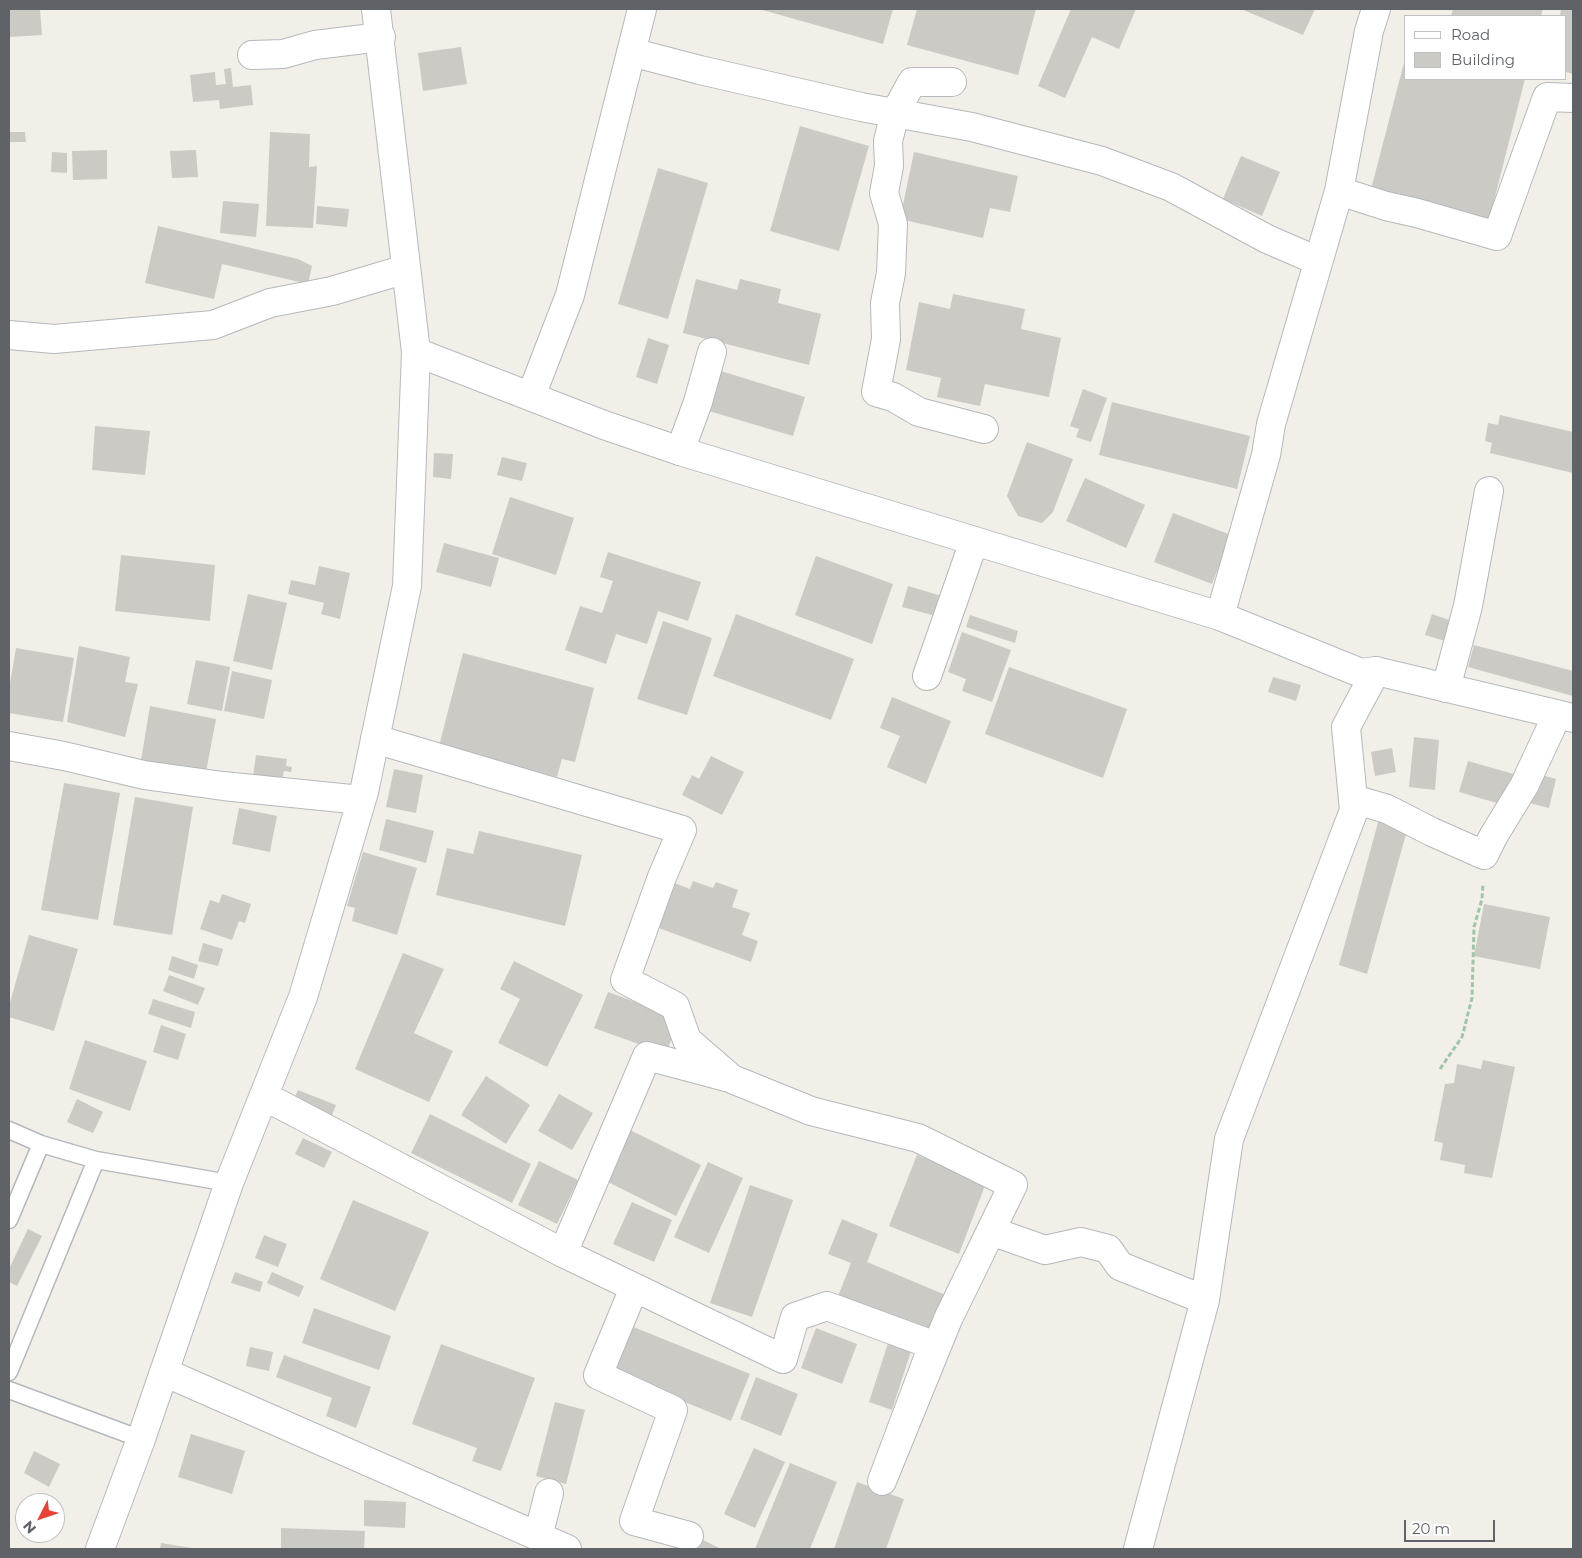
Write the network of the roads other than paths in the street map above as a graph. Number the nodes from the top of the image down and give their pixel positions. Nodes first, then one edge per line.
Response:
1 (376, 9) edge
2 (642, 9) edge
3 (1376, 9) edge
4 (381, 38) junction
5 (631, 52) junction
6 (252, 55) dead end
7 (952, 82) dead end
8 (1573, 98) edge
9 (895, 113) junction
10 (1339, 190) junction
11 (1318, 261) junction
12 (406, 269) junction
13 (9, 335) edge
14 (416, 352) junction
15 (712, 352) dead end
16 (531, 396) junction
17 (984, 429) dead end
18 (680, 451) junction
19 (1489, 491) dead end
20 (974, 540) junction
21 (1220, 616) junction
22 (1376, 671) junction
23 (928, 676) dead end
24 (1446, 688) junction
25 (1565, 716) edge
26 (375, 738) junction
27 (9, 746) edge
28 (1353, 799) junction
29 (361, 800) junction
30 (732, 1079) junction
31 (264, 1096) junction
32 (9, 1130) edge
33 (42, 1144) junction
34 (96, 1160) junction
35 (229, 1183) junction
36 (9, 1220) edge
37 (563, 1253) junction
38 (634, 1288) junction
39 (1205, 1300) junction
40 (948, 1319) junction
41 (9, 1372) edge
42 (164, 1372) junction
43 (9, 1390) edge
44 (141, 1439) junction
45 (549, 1493) dead end
46 (689, 1536) dead end
47 (554, 1545) edge
48 (100, 1549) edge
49 (1138, 1549) edge

1 - 4 street
2 - 5 street
3 - 10 street
4 - 6 street
4 - 12 street
5 - 9 street
5 - 16 street
7 - 9 street
8 - 10 street
9 - 11 street
9 - 17 street
10 - 11 street
11 - 21 street
12 - 13 street
12 - 14 street
14 - 16 street
14 - 26 street
15 - 18 street
16 - 18 street
18 - 20 street
19 - 24 street
20 - 21 street
20 - 23 street
21 - 22 street
22 - 24 street
22 - 28 street
24 - 25 street
25 - 28 street
26 - 29 street
26 - 30 street
27 - 29 street
28 - 39 street
29 - 31 street
30 - 37 street
30 - 40 street
31 - 35 street
31 - 37 street
32 - 33 lane
33 - 34 lane
33 - 36 lane
34 - 35 lane
34 - 41 lane
35 - 42 street
37 - 38 street
38 - 40 street
38 - 46 street
39 - 40 street
39 - 49 street
42 - 44 street
42 - 47 street
43 - 44 lane
44 - 48 street
45 - 47 street

